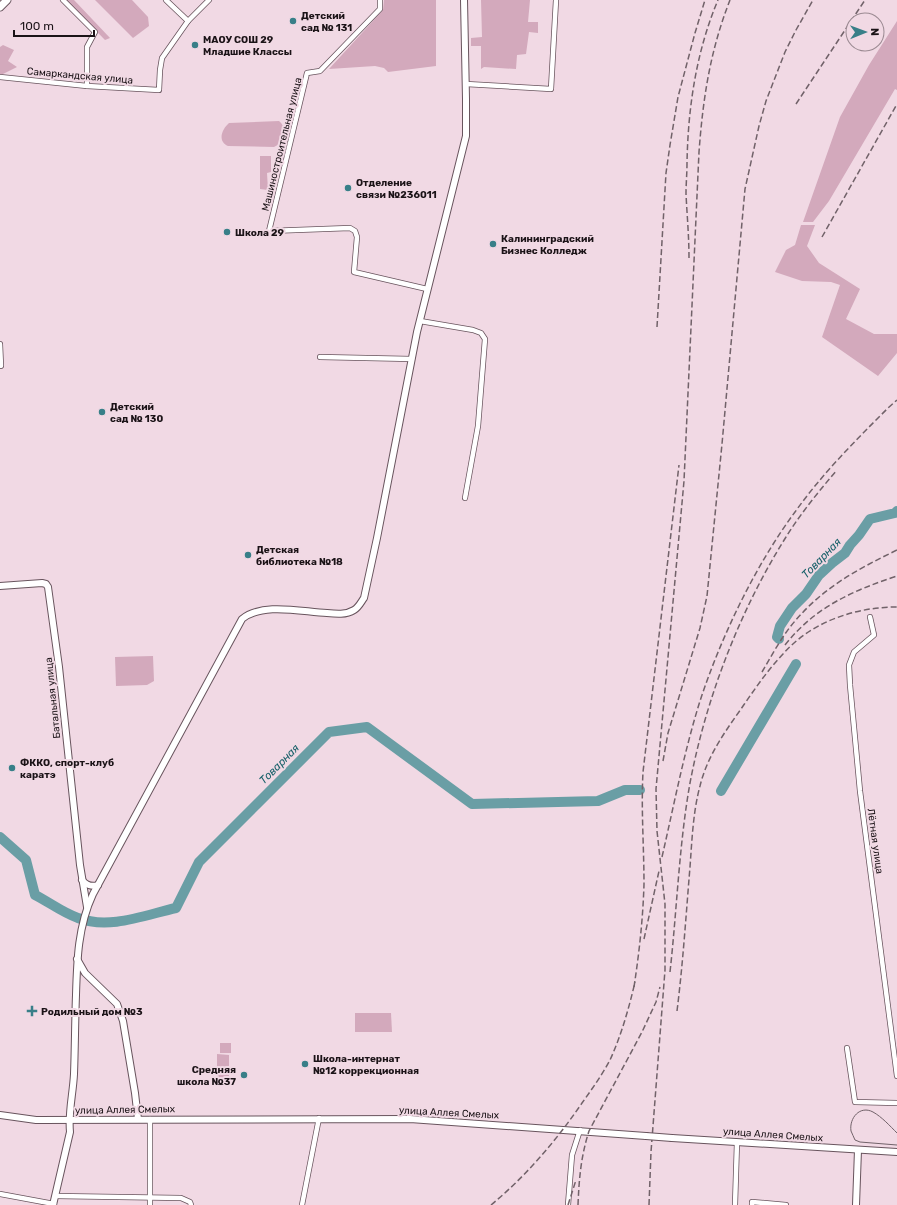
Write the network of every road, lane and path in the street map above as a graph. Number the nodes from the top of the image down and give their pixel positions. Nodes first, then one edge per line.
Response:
1 (7, 0) edge
2 (64, 0) edge
3 (166, 0) edge
4 (209, 0) edge
5 (380, 0) edge
6 (464, 0) edge
7 (556, 0) edge
8 (0, 7) edge
9 (188, 21) junction
10 (0, 77) edge
11 (466, 84) junction
12 (87, 86) junction
13 (427, 292) junction
14 (420, 321) junction
15 (0, 344) edge
16 (320, 357) dead end
17 (412, 359) junction
18 (1, 366) edge
19 (465, 498) dead end
20 (0, 586) edge
21 (870, 617) dead end
22 (82, 880) junction
23 (98, 885) junction
24 (86, 909) junction
25 (77, 958) junction
26 (85, 973) junction
27 (76, 978) junction
28 (847, 1048) dead end
29 (897, 1076) edge
30 (897, 1103) edge
31 (0, 1115) edge
32 (319, 1118) junction
33 (138, 1119) junction
34 (150, 1119) junction
35 (68, 1120) junction
36 (580, 1130) junction
37 (737, 1142) junction
38 (858, 1150) junction
39 (897, 1152) edge
40 (0, 1194) edge
41 (56, 1196) junction
42 (150, 1197) junction
43 (53, 1204) edge
44 (150, 1205) edge
45 (191, 1205) edge
46 (302, 1205) edge
47 (568, 1205) edge
48 (735, 1205) edge
49 (752, 1205) edge
50 (786, 1205) edge
51 (856, 1205) edge

1 - 8 main road
2 - 12 street
3 - 9 street
4 - 9 street
5 - 13 street, Машиностроительная улица
6 - 11 main road
7 - 11 street
9 - 12 street, Самаркандская улица
10 - 12 street, Самаркандская улица
11 - 13 main road
13 - 14 main road
14 - 17 main road
14 - 19 street
15 - 18 street
16 - 17 street
17 - 23 main road
20 - 22 main road, Батальная улица
21 - 29 street, Лётная улица
22 - 23 main road
22 - 24 main road, Батальная улица
23 - 24 main road
24 - 25 main road
25 - 26 main road
25 - 27 main road
26 - 27 main road
26 - 33 main road
27 - 35 main road
28 - 30 street
31 - 35 main road, улица Аллея Смелых
32 - 34 main road, улица Аллея Смелых
32 - 36 main road, улица Аллея Смелых
32 - 46 street
33 - 34 main road, улица Аллея Смелых
33 - 35 main road, улица Аллея Смелых
34 - 42 street
35 - 41 main road
36 - 37 main road, улица Аллея Смелых, bridge
36 - 47 street
37 - 38 main road, улица Аллея Смелых
37 - 48 street
38 - 39 main road, улица Аллея Смелых
38 - 51 main road
40 - 43 street
41 - 42 street
41 - 43 main road
42 - 44 street
42 - 45 street
49 - 50 street

